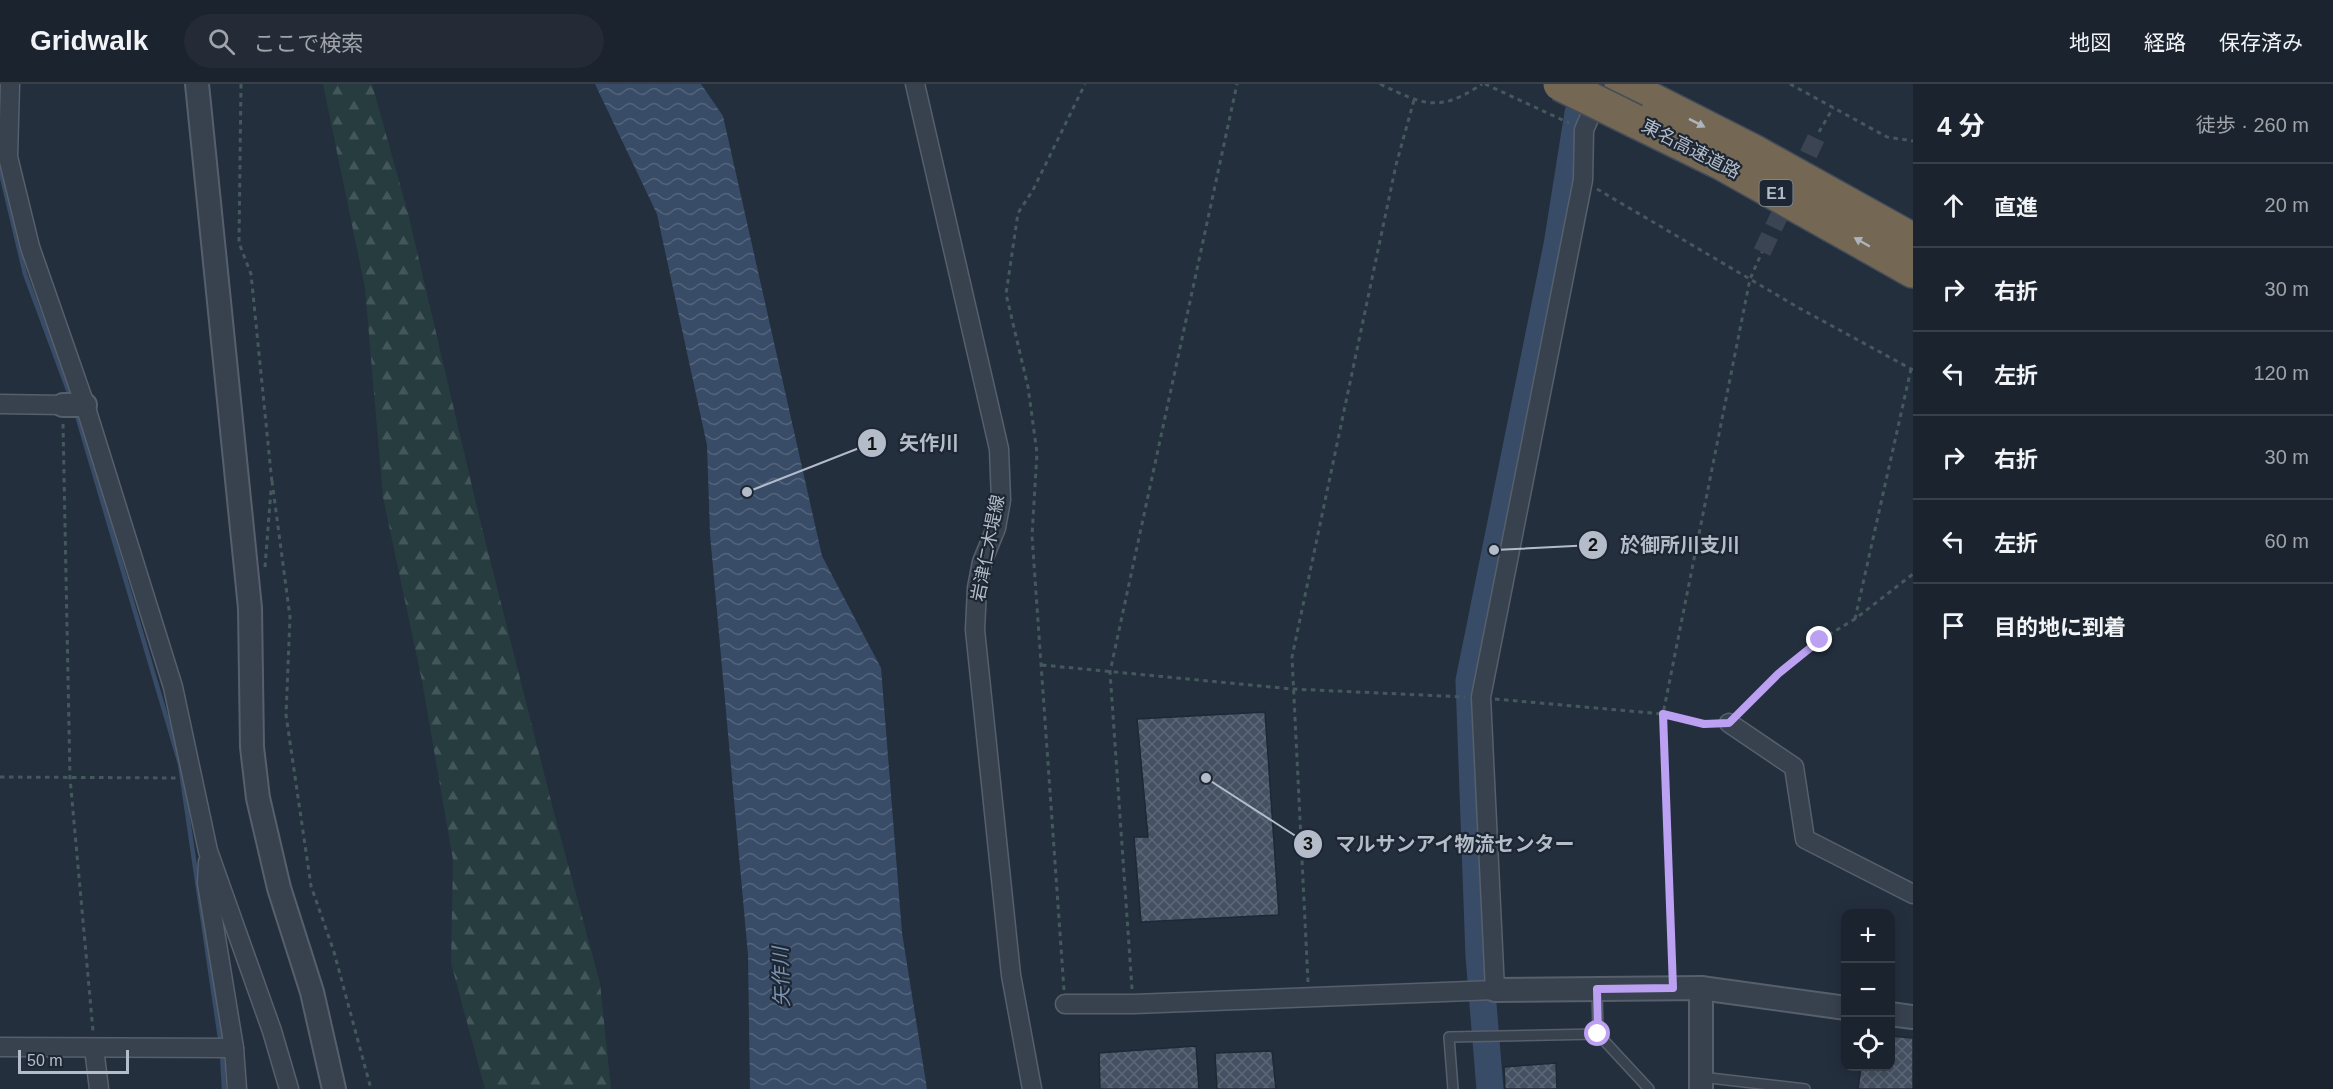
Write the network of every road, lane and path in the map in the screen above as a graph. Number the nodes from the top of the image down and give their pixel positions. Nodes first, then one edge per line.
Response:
1 (10, 84) edge
2 (197, 84) edge
3 (241, 84) edge
4 (915, 84) edge
5 (1085, 84) edge
6 (1238, 84) edge
7 (1380, 84) edge
8 (1484, 84) edge
9 (1560, 84) edge
10 (1604, 84) edge
11 (1790, 84) edge
12 (1414, 100) junction
13 (1634, 100) edge
14 (1833, 108) junction
15 (1584, 130) junction
16 (1819, 132) tunnel mouth
17 (1913, 141) edge
18 (1583, 180) junction
19 (1913, 240) edge
20 (1762, 252) tunnel mouth
21 (1913, 271) edge
22 (1750, 279) junction
23 (1912, 370) edge
24 (0, 404) edge
25 (74, 405) junction
26 (272, 481) junction
27 (265, 574) dead end
28 (1913, 574) edge
29 (1855, 619) junction
30 (1042, 665) junction
31 (1110, 672) junction
32 (1292, 688) junction
33 (1481, 697) junction
34 (1663, 714) junction
35 (1729, 723) junction
36 (0, 777) edge
37 (70, 778) junction
38 (193, 778) junction
39 (208, 851) junction
40 (1913, 894) edge
41 (1673, 988) junction
42 (1701, 988) junction
43 (1597, 989) junction
44 (1495, 990) junction
45 (1309, 997) junction
46 (1065, 1004) joint
47 (1134, 1004) junction
48 (1841, 1007) edge
49 (1895, 1015) edge
50 (1913, 1017) edge
51 (1598, 1034) junction
52 (0, 1047) edge
53 (94, 1048) junction
54 (234, 1048) junction
55 (1701, 1083) edge
56 (99, 1089) edge
57 (237, 1089) edge
58 (289, 1089) edge
59 (334, 1089) edge
60 (371, 1089) edge
61 (1032, 1089) edge
62 (1453, 1089) edge
63 (1649, 1089) edge
64 (1805, 1089) edge

1 - 25 street
2 - 59 street
3 - 26 path
4 - 61 street, 岩津仁木堤線
5 - 30 path
6 - 31 path
7 - 12 path
8 - 12 path
8 - 15 path
9 - 13 highway, 東名高速道路 / E1, bridge
10 - 15 street
11 - 14 path
12 - 32 path
13 -> 19 highway, 東名高速道路 / E1
21 -> 13 highway, 東名高速道路 / E1
14 - 16 path
14 - 17 path
15 - 18 street
18 - 22 path
18 - 33 street
20 - 22 path
22 - 23 path
22 - 34 path
23 - 29 path
24 - 25 street
25 - 37 path
25 - 38 street
26 - 27 path
26 - 60 path
28 - 29 path
29 - 35 path
30 - 31 path
30 - 46 path
31 - 32 path
31 - 47 path
32 - 33 path
32 - 45 path
33 - 34 path
33 - 44 street
34 - 35 path
34 - 41 path
35 - 40 street
36 - 37 path
37 - 38 path
37 - 53 path
38 - 39 street
39 - 54 street
39 - 58 street
41 - 42 street
41 - 43 street
42 - 48 street
42 - 55 street
43 - 44 street
43 - 51 lane
44 - 45 street
45 - 47 street
46 - 47 street
49 - 50 street
51 - 62 lane
51 - 63 lane
52 - 53 street
53 - 54 street
53 - 56 street
54 - 57 street
55 - 64 lane

